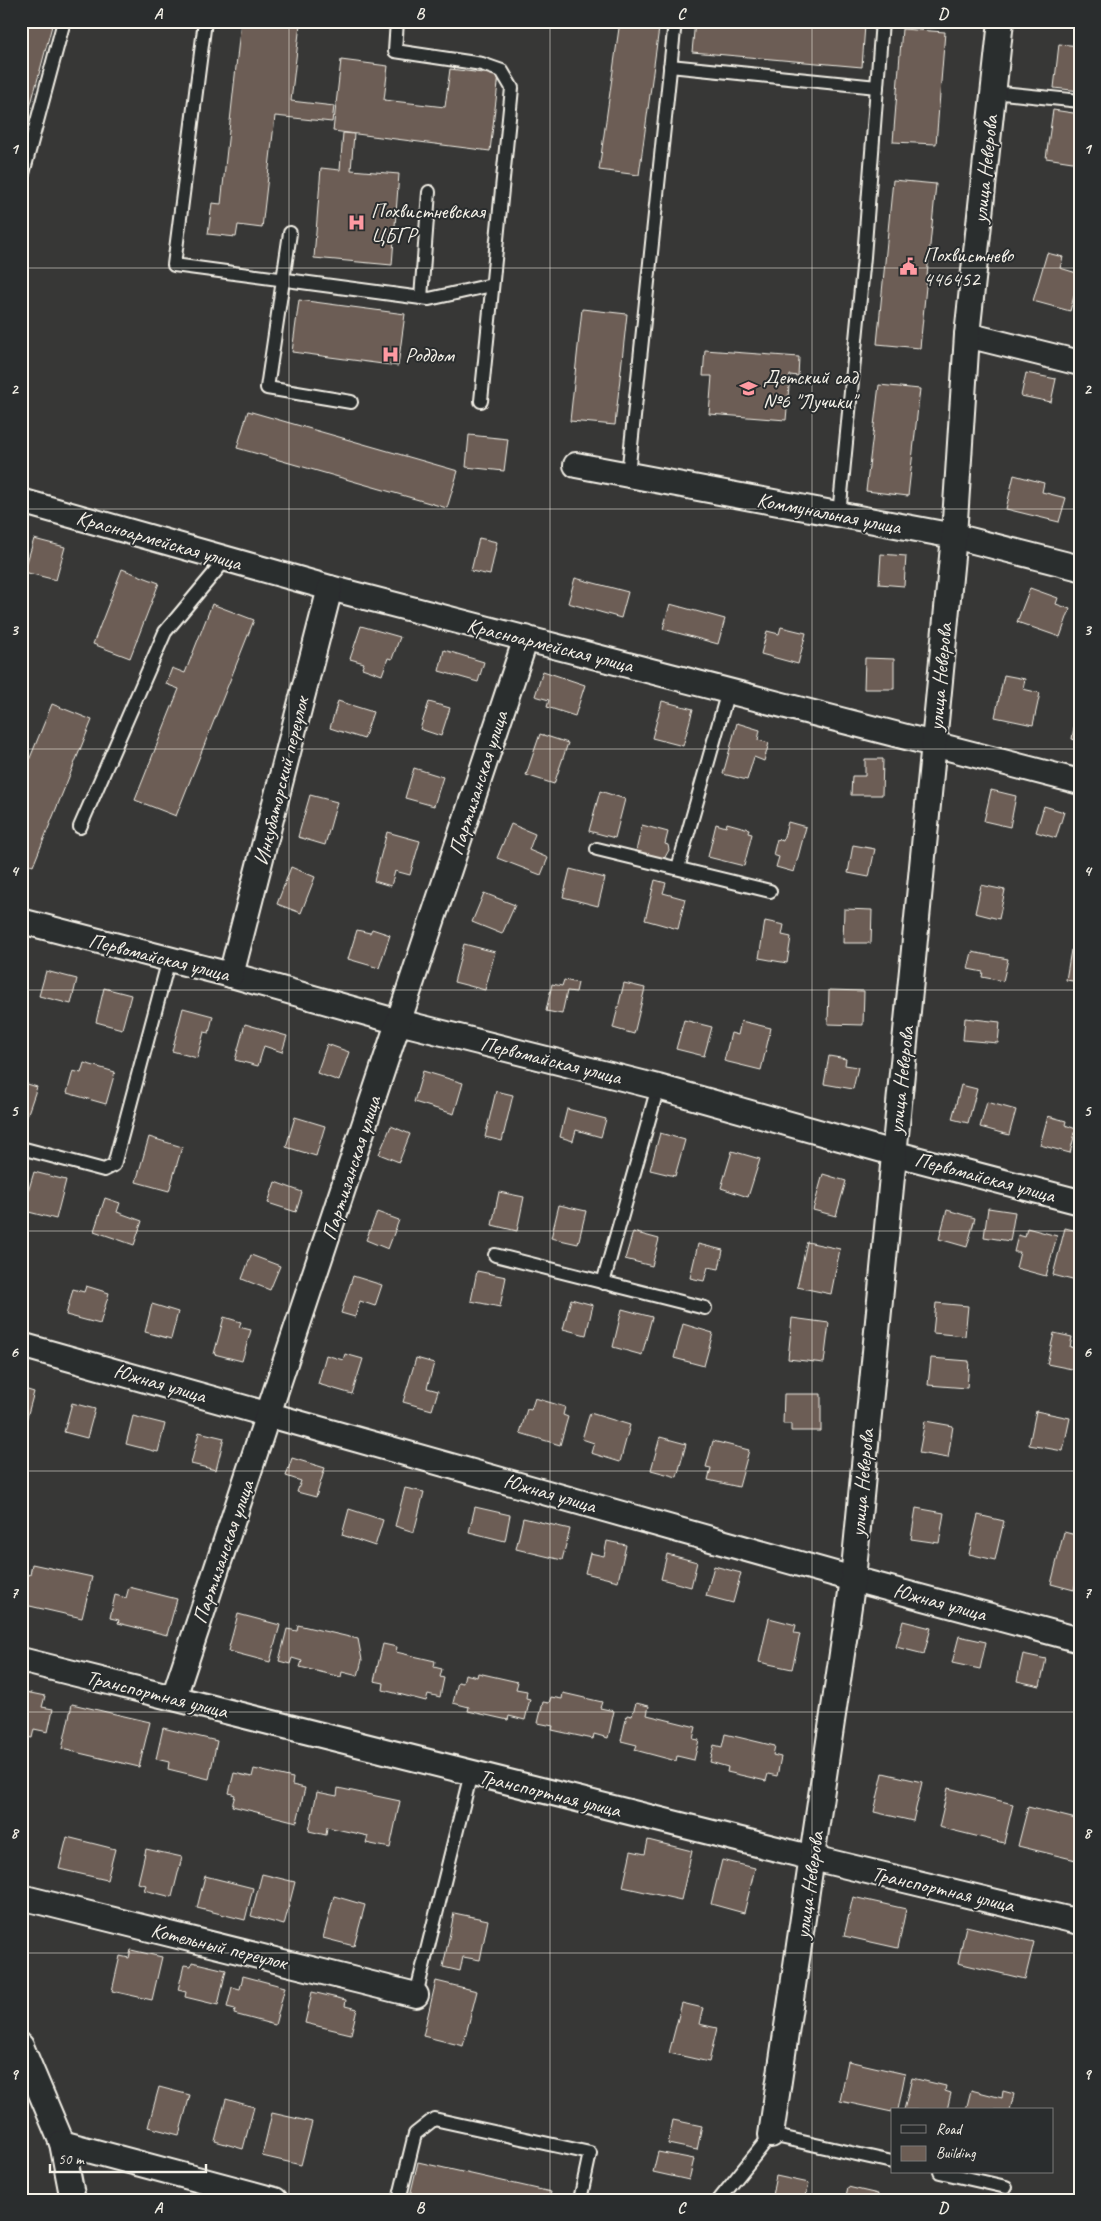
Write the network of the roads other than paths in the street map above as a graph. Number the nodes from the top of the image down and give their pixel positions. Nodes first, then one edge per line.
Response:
1 (64, 21) edge
2 (205, 21) edge
3 (397, 21) edge
4 (675, 21) edge
5 (882, 21) edge
6 (1001, 21) edge
7 (670, 66) junction
8 (877, 87) junction
9 (993, 92) junction
10 (1080, 101) edge
11 (21, 181) edge
12 (429, 192) dead end
13 (290, 233) dead end
14 (283, 280) junction
15 (492, 285) junction
16 (421, 298) junction
17 (967, 335) junction
18 (1080, 363) edge
19 (481, 401) dead end
20 (351, 402) dead end
21 (576, 465) dead end
22 (628, 475) junction
23 (21, 501) edge
24 (840, 515) junction
25 (954, 536) junction
26 (226, 559) junction
27 (1080, 568) edge
28 (330, 588) junction
29 (526, 638) junction
30 (728, 691) junction
31 (934, 744) junction
32 (1080, 782) edge
33 (80, 827) dead end
34 (597, 849) dead end
35 (678, 868) junction
36 (770, 891) dead end
37 (21, 921) edge
38 (169, 959) junction
39 (231, 975) junction
40 (399, 1022) junction
41 (658, 1087) junction
42 (21, 1148) edge
43 (893, 1153) junction
44 (1080, 1202) edge
45 (495, 1254) dead end
46 (604, 1283) junction
47 (705, 1308) dead end
48 (21, 1344) edge
49 (270, 1414) junction
50 (853, 1579) junction
51 (1080, 1640) edge
52 (21, 1660) edge
53 (174, 1697) junction
54 (471, 1773) junction
55 (813, 1858) junction
56 (21, 1897) edge
57 (1080, 1922) edge
58 (416, 1995) joint
59 (21, 2046) edge
60 (771, 2135) junction
61 (62, 2143) junction
62 (891, 2162) edge
63 (949, 2174) edge
64 (1006, 2187) dead end
65 (73, 2200) edge
66 (275, 2200) edge
67 (399, 2200) edge
68 (580, 2200) edge
69 (719, 2200) edge

1 - 11 lane
2 - 14 lane
3 - 15 lane
4 - 7 lane
5 - 8 lane
6 - 9 street, улица Неверова
7 - 8 lane
7 - 22 lane
8 - 24 lane
9 - 10 lane
9 - 17 street, улица Неверова
12 - 16 lane
13 - 14 lane
14 - 16 lane
14 - 20 lane
15 - 16 lane
15 - 19 lane
17 - 18 street
17 - 25 street, улица Неверова
21 - 22 street, Коммунальная улица
22 - 24 street, Коммунальная улица
23 - 26 street, Красноармейская улица
24 - 25 street, Коммунальная улица
25 - 27 street, Коммунальная улица
25 - 31 street, улица Неверова
26 - 28 street, Красноармейская улица
26 - 33 lane
28 - 29 street, Красноармейская улица
28 - 39 street, Инкубаторский переулок
29 - 30 street, Красноармейская улица
29 - 40 street, Партизанская улица
30 - 31 street, Красноармейская улица
30 - 35 lane
31 - 32 street, Красноармейская улица
31 - 43 street, улица Неверова
34 - 35 lane
35 - 36 lane
37 - 38 street, Первомайская улица
38 - 39 street, Первомайская улица
38 - 42 lane
39 - 40 street, Первомайская улица
40 - 41 street, Первомайская улица
40 - 49 street, Партизанская улица
41 - 43 street, Первомайская улица
41 - 46 lane
43 - 44 street, Первомайская улица
43 - 50 street, улица Неверова
45 - 46 lane
46 - 47 lane
48 - 49 street, Южная улица
49 - 50 street, Южная улица
49 - 53 street, Партизанская улица
50 - 51 street, Южная улица
50 - 55 street, улица Неверова
52 - 53 street, Транспортная улица
53 - 54 street, Транспортная улица
54 - 55 street, Транспортная улица
54 - 58 lane
55 - 57 street, Транспортная улица
55 - 60 street, улица Неверова
56 - 58 street, Котельный переулок
59 - 61 street
60 - 62 lane
60 - 69 lane
61 - 65 street
61 - 66 street
63 - 64 lane
67 - 68 lane

